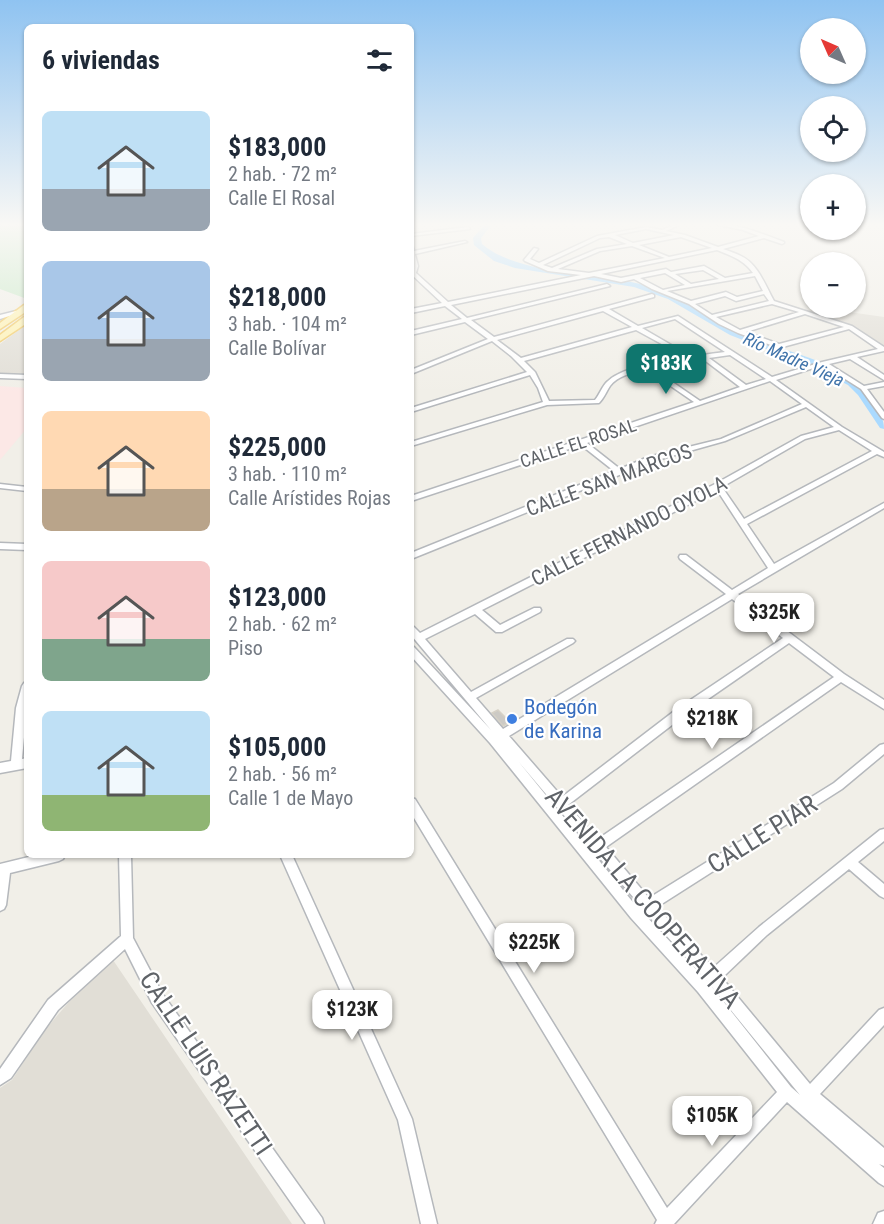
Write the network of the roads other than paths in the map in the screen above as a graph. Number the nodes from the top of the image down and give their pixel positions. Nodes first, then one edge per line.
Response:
1 (419, 280) edge
2 (561, 280) edge
3 (640, 280) edge
4 (682, 280) edge
5 (714, 280) edge
6 (760, 280) edge
7 (707, 281) junction
8 (689, 285) junction
9 (607, 286) dead end
10 (664, 291) junction
11 (765, 292) junction
12 (726, 294) junction
13 (652, 296) dead end
14 (772, 302) junction
15 (691, 303) junction
16 (447, 304) junction
17 (24, 309) edge
18 (604, 309) junction
19 (24, 310) edge
20 (414, 310) edge
21 (800, 312) edge
22 (800, 314) edge
23 (713, 316) junction
24 (0, 317) edge
25 (824, 318) edge
26 (466, 319) junction
27 (24, 321) edge
28 (0, 327) edge
29 (850, 327) junction
30 (636, 328) junction
31 (414, 332) edge
32 (740, 332) junction
33 (0, 339) edge
34 (493, 339) junction
35 (671, 347) dead end
36 (884, 350) edge
37 (731, 352) junction
38 (704, 357) junction
39 (852, 357) junction
40 (521, 360) junction
41 (819, 364) junction
42 (646, 367) junction
43 (414, 371) edge
44 (532, 372) junction
45 (0, 377) edge
46 (884, 378) edge
47 (24, 379) edge
48 (771, 379) junction
49 (884, 384) edge
50 (745, 387) junction
51 (863, 388) junction
52 (547, 403) junction
53 (699, 403) junction
54 (807, 404) junction
55 (414, 409) edge
56 (884, 417) edge
57 (840, 428) junction
58 (582, 442) junction
59 (414, 443) edge
60 (880, 453) edge
61 (619, 472) junction
62 (0, 486) edge
63 (718, 486) junction
64 (24, 489) edge
65 (414, 498) edge
66 (884, 505) edge
67 (744, 522) junction
68 (0, 546) edge
69 (24, 547) edge
70 (414, 555) edge
71 (683, 557) dead end
72 (773, 568) junction
73 (731, 595) junction
74 (475, 609) junction
75 (537, 610) dead end
76 (415, 634) edge
77 (789, 638) junction
78 (570, 641) dead end
79 (414, 654) edge
80 (841, 677) junction
81 (470, 697) junction
82 (24, 698) edge
83 (884, 705) edge
84 (498, 738) junction
85 (884, 748) edge
86 (21, 764) edge
87 (0, 768) edge
88 (562, 803) junction
89 (414, 808) edge
90 (884, 834) edge
91 (598, 846) junction
92 (48, 858) edge
93 (125, 858) edge
94 (287, 858) edge
95 (850, 863) junction
96 (3, 870) edge
97 (884, 892) edge
98 (0, 905) edge
99 (649, 907) junction
100 (635, 914) junction
101 (127, 939) junction
102 (713, 977) junction
103 (884, 1015) edge
104 (0, 1078) edge
105 (786, 1092) junction
106 (805, 1100) junction
107 (884, 1158) edge
108 (884, 1178) edge
109 (884, 1219) edge
110 (664, 1222) edge
111 (316, 1224) edge
112 (429, 1224) edge
113 (881, 1224) edge

1 - 16 street
2 - 16 street
3 - 10 street
4 - 8 street
5 - 7 street
6 - 11 street
7 - 8 street
7 - 12 street
8 - 10 street
9 - 26 street
10 - 15 street
11 - 12 street
11 - 14 street
12 - 15 street
13 - 18 street
14 - 21 street
14 - 23 street
15 - 23 street
16 - 20 street
16 - 26 street
17 - 24 street
18 - 30 street
18 - 34 street
19 - 28 main road
22 - 32 street
23 - 32 street
25 - 29 street
26 - 31 street
26 - 34 street
27 - 33 main road
29 - 32 street
29 - 36 street
30 - 35 street
30 - 37 street
30 - 40 street
34 - 40 street
34 - 43 street
36 - 39 street, CALLE EL ROSAL
37 - 38 street
37 - 48 street
38 - 42 street
38 - 50 street
39 - 41 street, CALLE EL ROSAL
39 - 46 street
40 - 44 street
41 - 48 street, CALLE EL ROSAL
41 - 51 street
42 - 52 street
42 - 53 street
44 - 52 street
44 - 55 street
45 - 47 street
48 - 50 street, CALLE EL ROSAL
48 - 54 street
49 - 51 street
50 - 53 street, CALLE EL ROSAL
51 - 56 street
52 - 59 street
53 - 58 street, CALLE EL ROSAL
54 - 57 street
54 - 61 street, CALLE SAN MARCOS
57 - 60 street
57 - 63 street, CALLE FERNANDO OYOLA
58 - 61 street
58 - 65 street, CALLE EL ROSAL
60 - 67 street
61 - 70 street, CALLE SAN MARCOS
62 - 64 street
63 - 67 street
63 - 74 street, CALLE FERNANDO OYOLA
66 - 72 street
67 - 72 street
68 - 69 street
71 - 73 street
72 - 73 street
73 - 77 street
73 - 84 street
74 - 75 street
74 - 76 street, CALLE FERNANDO OYOLA
76 - 81 street, AVENIDA LA COOPERATIVA
77 - 80 street
77 - 88 street
78 - 81 street
79 - 84 street, AVENIDA LA COOPERATIVA
80 - 83 street
80 - 91 street
81 - 84 street, AVENIDA LA COOPERATIVA
82 - 86 street
84 - 88 street, AVENIDA LA COOPERATIVA
84 - 100 street, AVENIDA LA COOPERATIVA
85 - 99 street, CALLE PIAR
86 - 87 street
88 - 91 street, AVENIDA LA COOPERATIVA
89 - 110 street
90 - 95 street
91 - 99 street, AVENIDA LA COOPERATIVA
92 - 96 street
93 - 101 street, CALLE LUIS RAZETTI
94 - 112 street
95 - 97 street
95 - 102 street
96 - 98 street
99 - 100 street, CALLE PIAR
99 - 102 street, AVENIDA LA COOPERATIVA
100 - 105 street, AVENIDA LA COOPERATIVA
101 - 104 street
101 - 111 street, CALLE LUIS RAZETTI
102 - 106 street, AVENIDA LA COOPERATIVA
103 - 106 street
105 - 106 street, AVENIDA LA COOPERATIVA
105 - 110 street
106 - 107 street, AVENIDA LA COOPERATIVA
106 - 108 street, AVENIDA LA COOPERATIVA
109 - 113 street

